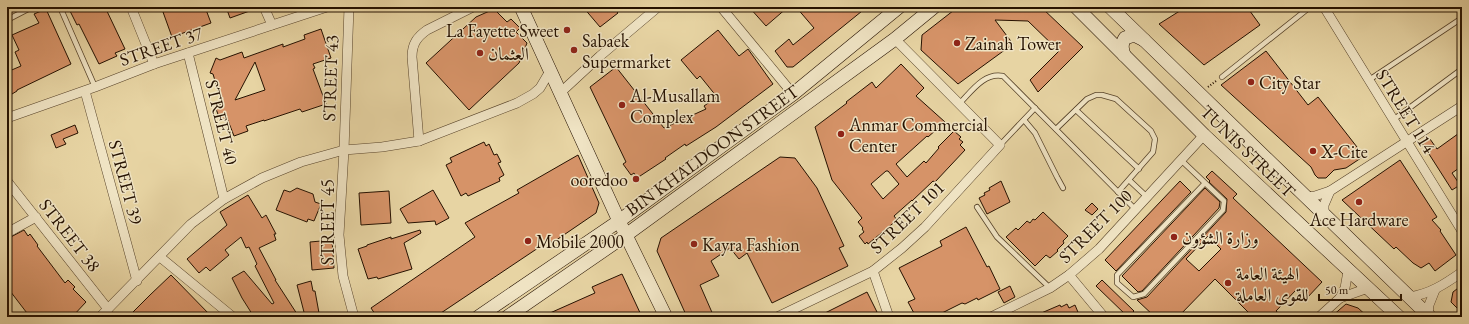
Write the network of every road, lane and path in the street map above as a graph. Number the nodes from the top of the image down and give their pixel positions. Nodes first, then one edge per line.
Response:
1 (32, 7) edge
2 (60, 7) edge
3 (131, 7) edge
4 (264, 7) edge
5 (327, 7) edge
6 (349, 7) edge
7 (473, 7) edge
8 (521, 7) edge
9 (658, 7) edge
10 (721, 7) edge
11 (899, 7) edge
12 (934, 7) edge
13 (1076, 7) edge
14 (1110, 7) edge
15 (1310, 7) edge
16 (1324, 7) edge
17 (1462, 18) edge
18 (7, 20) edge
19 (272, 25) junction
20 (896, 39) junction
21 (1147, 42) junction
22 (188, 53) junction
23 (1124, 55) junction
24 (154, 64) junction
25 (1462, 69) edge
26 (550, 70) junction
27 (1222, 77) joint
28 (1369, 80) junction
29 (95, 87) junction
30 (85, 91) junction
31 (560, 93) junction
32 (1199, 93) junction
33 (793, 94) junction
34 (959, 104) junction
35 (1462, 106) edge
36 (1035, 108) junction
37 (1076, 110) junction
38 (7, 118) edge
39 (1024, 120) junction
40 (1393, 120) junction
41 (1056, 129) junction
42 (1204, 135) junction
43 (419, 141) junction
44 (1406, 142) junction
45 (1000, 145) junction
46 (344, 150) junction
47 (1181, 160) junction
48 (1139, 169) junction
49 (1129, 180) junction
50 (7, 181) edge
51 (1205, 183) junction
52 (1064, 188) dead end
53 (1330, 191) junction
54 (1118, 192) junction
55 (1147, 197) junction
56 (1307, 197) junction
57 (224, 199) junction
58 (978, 207) dead end
59 (1135, 209) junction
60 (1324, 214) junction
61 (36, 217) junction
62 (619, 221) junction
63 (1462, 231) edge
64 (7, 233) edge
65 (626, 235) junction
66 (160, 257) junction
67 (1348, 270) junction
68 (873, 271) junction
69 (1462, 272) edge
70 (1069, 275) junction
71 (137, 281) junction
72 (1050, 288) junction
73 (1368, 288) junction
74 (1435, 290) junction
75 (1409, 297) junction
76 (1340, 298) junction
77 (108, 309) junction
78 (1429, 316) edge
79 (100, 317) edge
80 (233, 317) edge
81 (354, 317) edge
82 (478, 317) edge
83 (507, 317) edge
84 (666, 317) edge
85 (777, 317) edge
86 (889, 317) edge
87 (991, 317) edge
88 (1104, 317) edge
89 (1318, 317) edge
90 (1399, 317) edge

1 - 18 lane
2 - 29 lane
3 - 24 street
4 - 19 street
5 - 19 street, STREET 37
6 - 46 street, STREET 43
7 - 43 street
8 - 26 street
9 - 31 street
10 - 33 street
11 - 33 street, BIN KHALDOON STREET
12 - 20 street, BIN KHALDOON STREET
13 - 23 street, TUNIS STREET
14 - 21 street, TUNIS STREET
15 - 27 lane
16 - 28 street, STREET 114
17 - 28 lane
19 - 22 street, STREET 37
20 - 34 street
20 - 65 street, BIN KHALDOON STREET
21 - 23 street
21 - 32 street, TUNIS STREET
22 - 24 street, STREET 37
22 - 57 street, STREET 40
23 - 42 street, TUNIS STREET
24 - 29 street, STREET 37
25 - 40 lane
26 - 31 street
26 - 43 street
27 - 32 path
28 - 40 street, STREET 114
29 - 30 street, STREET 37
30 - 38 street, STREET 37
30 - 71 street, STREET 39
31 - 62 street
32 - 56 street, TUNIS STREET
33 - 62 street, BIN KHALDOON STREET
34 - 36 lane
34 - 45 street
35 - 44 street
36 - 39 lane, STREET 101
36 - 41 lane
37 - 41 lane
37 - 48 lane
37 - 48 lane
39 - 45 lane, STREET 101
39 - 52 lane
40 - 44 street, STREET 114
41 - 54 lane
42 - 47 street, STREET 100
42 - 67 street, TUNIS STREET
43 - 46 street
44 - 53 street
44 - 63 street, STREET 114
45 - 68 street, STREET 101
46 - 57 street
46 - 81 street, STREET 45
47 - 51 lane
47 - 55 street, STREET 100
48 - 49 lane
49 - 54 lane
49 - 55 lane
50 - 61 street, STREET 38
51 - 51 lane
53 - 56 street
53 - 60 street
54 - 59 lane
55 - 59 street, STREET 100
56 - 60 street, TUNIS STREET
57 - 66 street
58 - 72 lane
59 - 70 street, STREET 100
60 - 75 street, TUNIS STREET
61 - 64 street
61 - 77 street, STREET 38
62 - 65 street
62 - 82 street, BIN KHALDOON STREET
65 - 83 street, BIN KHALDOON STREET
65 - 84 street
66 - 71 street
66 - 80 street
67 - 73 street, TUNIS STREET
67 - 76 street
68 - 85 street, STREET 101
68 - 86 street
69 - 74 street
70 - 72 street, STREET 100
70 - 88 street
71 - 77 street
72 - 87 street, STREET 100
73 - 76 street
73 - 90 street, TUNIS STREET
74 - 75 street
74 - 78 street
75 - 78 street, TUNIS STREET
76 - 89 street
77 - 79 street

